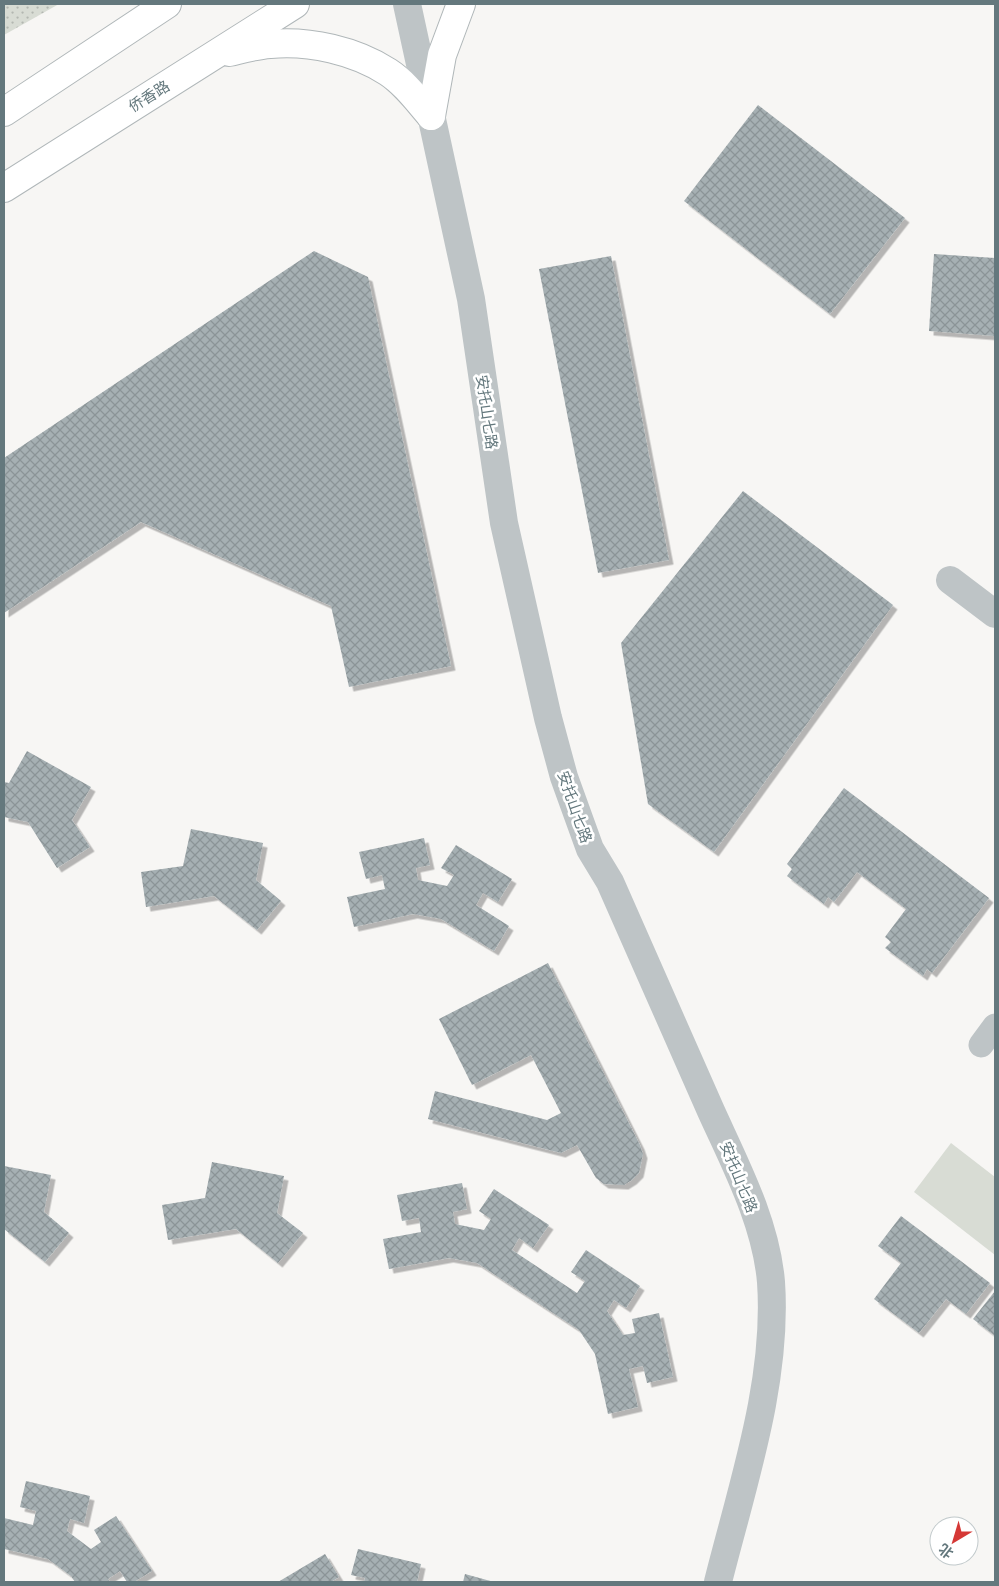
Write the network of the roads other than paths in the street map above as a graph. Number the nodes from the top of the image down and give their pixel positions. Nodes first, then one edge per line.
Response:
1 (167, 4) edge
2 (295, 4) edge
3 (407, 4) edge
4 (461, 4) edge
5 (215, 54) junction
6 (4, 112) edge
7 (431, 116) junction
8 (4, 188) edge
9 (950, 580) dead end
10 (995, 614) edge
11 (718, 1582) edge

1 - 6 main road
2 - 5 main road, 侨香路
3 - 7 street, 安托山七路
4 - 7 main road
5 - 7 main road
5 - 8 main road, 侨香路
7 - 11 street, 安托山七路
9 - 10 street

